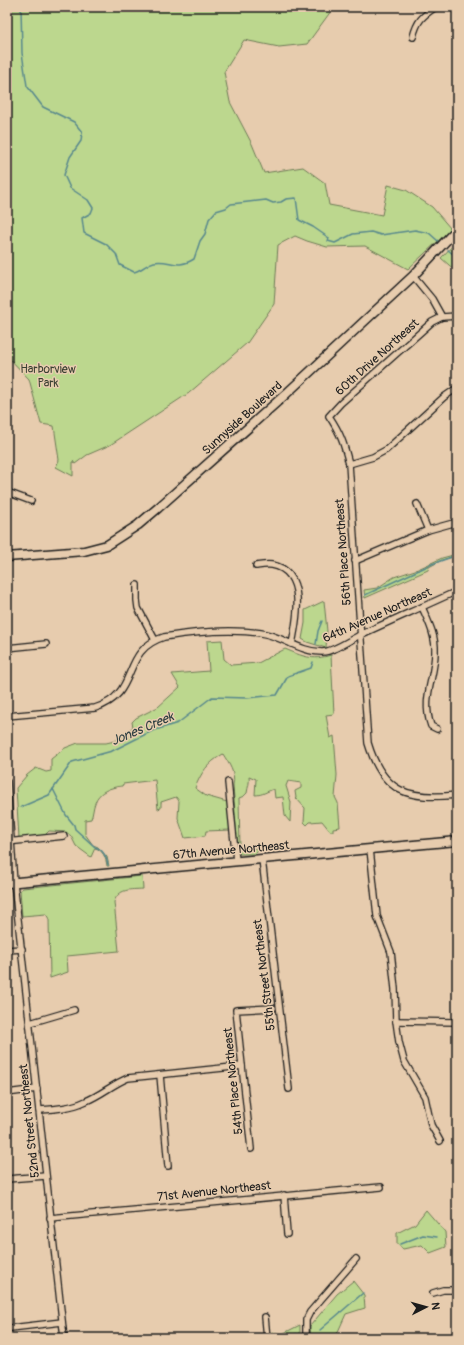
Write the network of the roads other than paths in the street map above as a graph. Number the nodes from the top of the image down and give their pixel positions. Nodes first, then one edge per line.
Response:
1 (436, 7) edge
2 (413, 37) dead end
3 (457, 229) edge
4 (413, 276) junction
5 (457, 316) edge
6 (442, 317) junction
7 (457, 388) edge
8 (329, 416) joint
9 (349, 464) junction
10 (7, 492) edge
11 (31, 501) dead end
12 (418, 504) dead end
13 (457, 522) edge
14 (428, 530) junction
15 (7, 557) edge
16 (355, 561) junction
17 (256, 566) dead end
18 (137, 585) dead end
19 (457, 590) edge
20 (422, 607) junction
21 (359, 635) junction
22 (154, 640) junction
23 (46, 644) dead end
24 (292, 644) junction
25 (7, 648) edge
26 (7, 716) edge
27 (437, 729) dead end
28 (7, 782) edge
29 (228, 782) dead end
30 (7, 794) edge
31 (457, 795) edge
32 (64, 836) dead end
33 (457, 841) edge
34 (9, 842) edge
35 (370, 849) junction
36 (262, 859) junction
37 (236, 861) junction
38 (10, 883) edge
39 (22, 948) junction
40 (7, 950) edge
41 (273, 1008) dead end
42 (74, 1010) dead end
43 (396, 1021) junction
44 (457, 1022) edge
45 (30, 1023) junction
46 (242, 1066) junction
47 (160, 1075) junction
48 (289, 1089) dead end
49 (37, 1090) junction
50 (7, 1093) edge
51 (39, 1110) junction
52 (440, 1141) dead end
53 (251, 1149) dead end
54 (168, 1166) dead end
55 (46, 1176) junction
56 (7, 1179) edge
57 (380, 1187) dead end
58 (284, 1196) junction
59 (50, 1218) junction
60 (287, 1234) dead end
61 (356, 1259) dead end
62 (457, 1290) edge
63 (433, 1293) dead end
64 (265, 1317) dead end
65 (62, 1322) junction
66 (7, 1329) edge
67 (64, 1338) edge
68 (267, 1338) edge
69 (306, 1338) edge

1 - 2 street
3 - 4 street, Sunnyside Boulevard
4 - 6 street
4 - 15 street, Sunnyside Boulevard
5 - 6 street, 60th Drive Northeast
6 - 8 street, 60th Drive Northeast
7 - 9 street
8 - 9 street, 56th Place Northeast
9 - 16 street, 56th Place Northeast
10 - 11 street
12 - 14 street
13 - 14 street
14 - 16 street
16 - 21 street, 56th Place Northeast
17 - 24 street
18 - 22 street
19 - 20 street, 64th Avenue Northeast
20 - 21 street, 64th Avenue Northeast
20 - 27 street
21 - 24 street, 64th Avenue Northeast
21 - 31 street, 56th Place Northeast
22 - 24 street, 64th Avenue Northeast
22 - 26 street
23 - 25 street
28 - 30 street, 52nd Street Northeast
29 - 37 street
30 - 34 street, 52nd Street Northeast
32 - 34 street
33 - 35 street, 67th Avenue Northeast
34 - 38 street, 52nd Street Northeast
35 - 36 street, 67th Avenue Northeast
35 - 43 street
36 - 37 street, 67th Avenue Northeast
36 - 48 street, 55th Street Northeast
37 - 38 street, 67th Avenue Northeast
38 - 39 street, 52nd Street Northeast
39 - 40 street
39 - 45 street, 52nd Street Northeast
41 - 46 street, 54th Place Northeast
42 - 45 street
43 - 44 street
43 - 52 street
45 - 49 street, 52nd Street Northeast
46 - 47 street
46 - 53 street, 54th Place Northeast
47 - 51 street
47 - 54 street
49 - 50 street
49 - 51 street, 52nd Street Northeast
51 - 55 street, 52nd Street Northeast
55 - 56 street
55 - 59 street, 52nd Street Northeast
57 - 58 street, 71st Avenue Northeast
58 - 59 street, 71st Avenue Northeast
58 - 60 street
59 - 65 street, 52nd Street Northeast
61 - 69 street
62 - 63 street
64 - 68 street
65 - 66 street
65 - 67 street, 52nd Street Northeast

